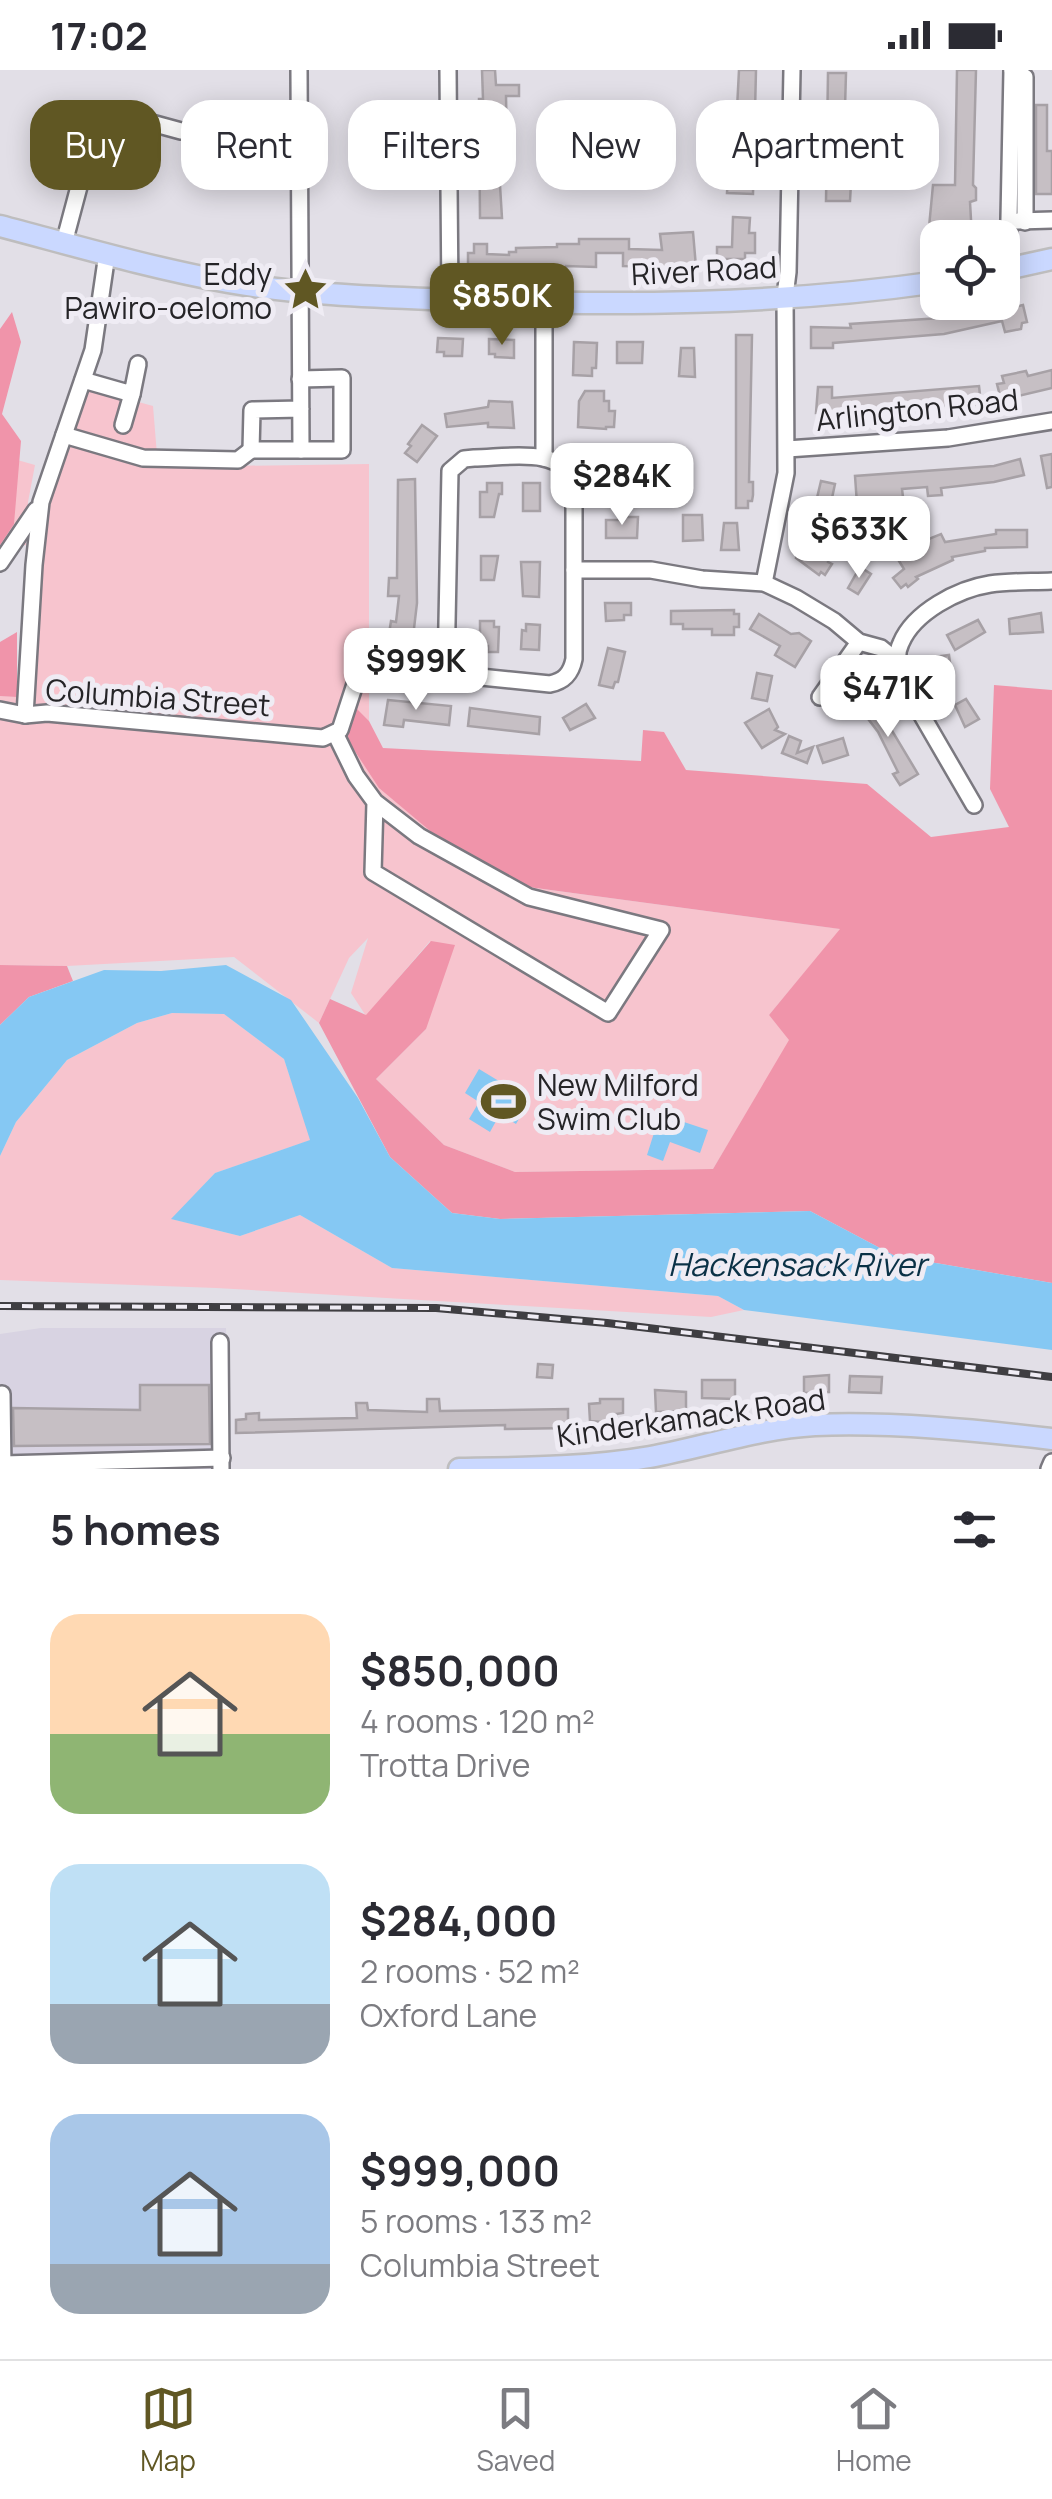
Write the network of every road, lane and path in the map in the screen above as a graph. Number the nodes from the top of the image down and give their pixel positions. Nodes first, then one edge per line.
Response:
1 (299, 70) edge
2 (448, 70) edge
3 (792, 70) edge
4 (1012, 70) edge
5 (181, 131) dead end
6 (1017, 220) edge
7 (1052, 220) edge
8 (1020, 221) edge
9 (0, 226) edge
10 (64, 242) junction
11 (107, 254) junction
12 (1052, 260) edge
13 (1020, 266) edge
14 (920, 284) edge
15 (300, 292) junction
16 (785, 296) junction
17 (450, 300) junction
18 (544, 304) junction
19 (138, 364) dead end
20 (300, 379) junction
21 (83, 380) junction
22 (132, 394) junction
23 (301, 409) junction
24 (1052, 421) edge
25 (123, 426) dead end
26 (64, 435) junction
27 (787, 449) junction
28 (251, 450) junction
29 (301, 450) junction
30 (544, 458) junction
31 (41, 502) junction
32 (0, 563) edge
33 (574, 570) junction
34 (1052, 580) edge
35 (764, 583) junction
36 (859, 642) junction
37 (897, 661) junction
38 (446, 673) junction
39 (820, 697) dead end
40 (0, 710) edge
41 (25, 715) junction
42 (336, 733) junction
43 (375, 802) junction
44 (974, 804) dead end
45 (220, 1342) dead end
46 (2, 1394) edge
47 (1052, 1439) edge
48 (652, 1463) edge
49 (222, 1464) edge
50 (3, 1467) edge
51 (458, 1469) edge

1 - 15 street
2 - 17 street
3 - 16 street
4 - 6 street
5 - 10 street
7 - 8 street
9 - 10 main road, River Road
10 - 11 main road, River Road
11 - 15 main road, River Road
11 - 21 street
12 - 13 main road
14 - 16 main road, River Road
15 - 17 main road, River Road
15 - 20 street
16 - 18 main road, River Road
16 - 27 street
17 - 18 main road, River Road
18 - 30 street
19 - 22 street
20 - 23 street
20 - 29 street
21 - 22 street
21 - 26 street
22 - 25 street
23 - 28 street
23 - 29 street
24 - 27 street, Arlington Road
26 - 28 street
26 - 31 street
27 - 35 street
28 - 29 street
30 - 33 street
30 - 38 street
31 - 32 street
31 - 41 street
33 - 35 street
33 - 38 street
34 - 37 street
35 - 36 street
36 - 37 street
36 - 39 street
37 - 44 street
38 - 42 street
40 - 41 street, Columbia Street
41 - 42 street, Columbia Street
42 - 43 street
43 - 43 street
45 - 49 street
46 - 50 street
47 - 48 main road, Kinderkamack Road
48 - 51 main road, Kinderkamack Road
49 - 50 street

